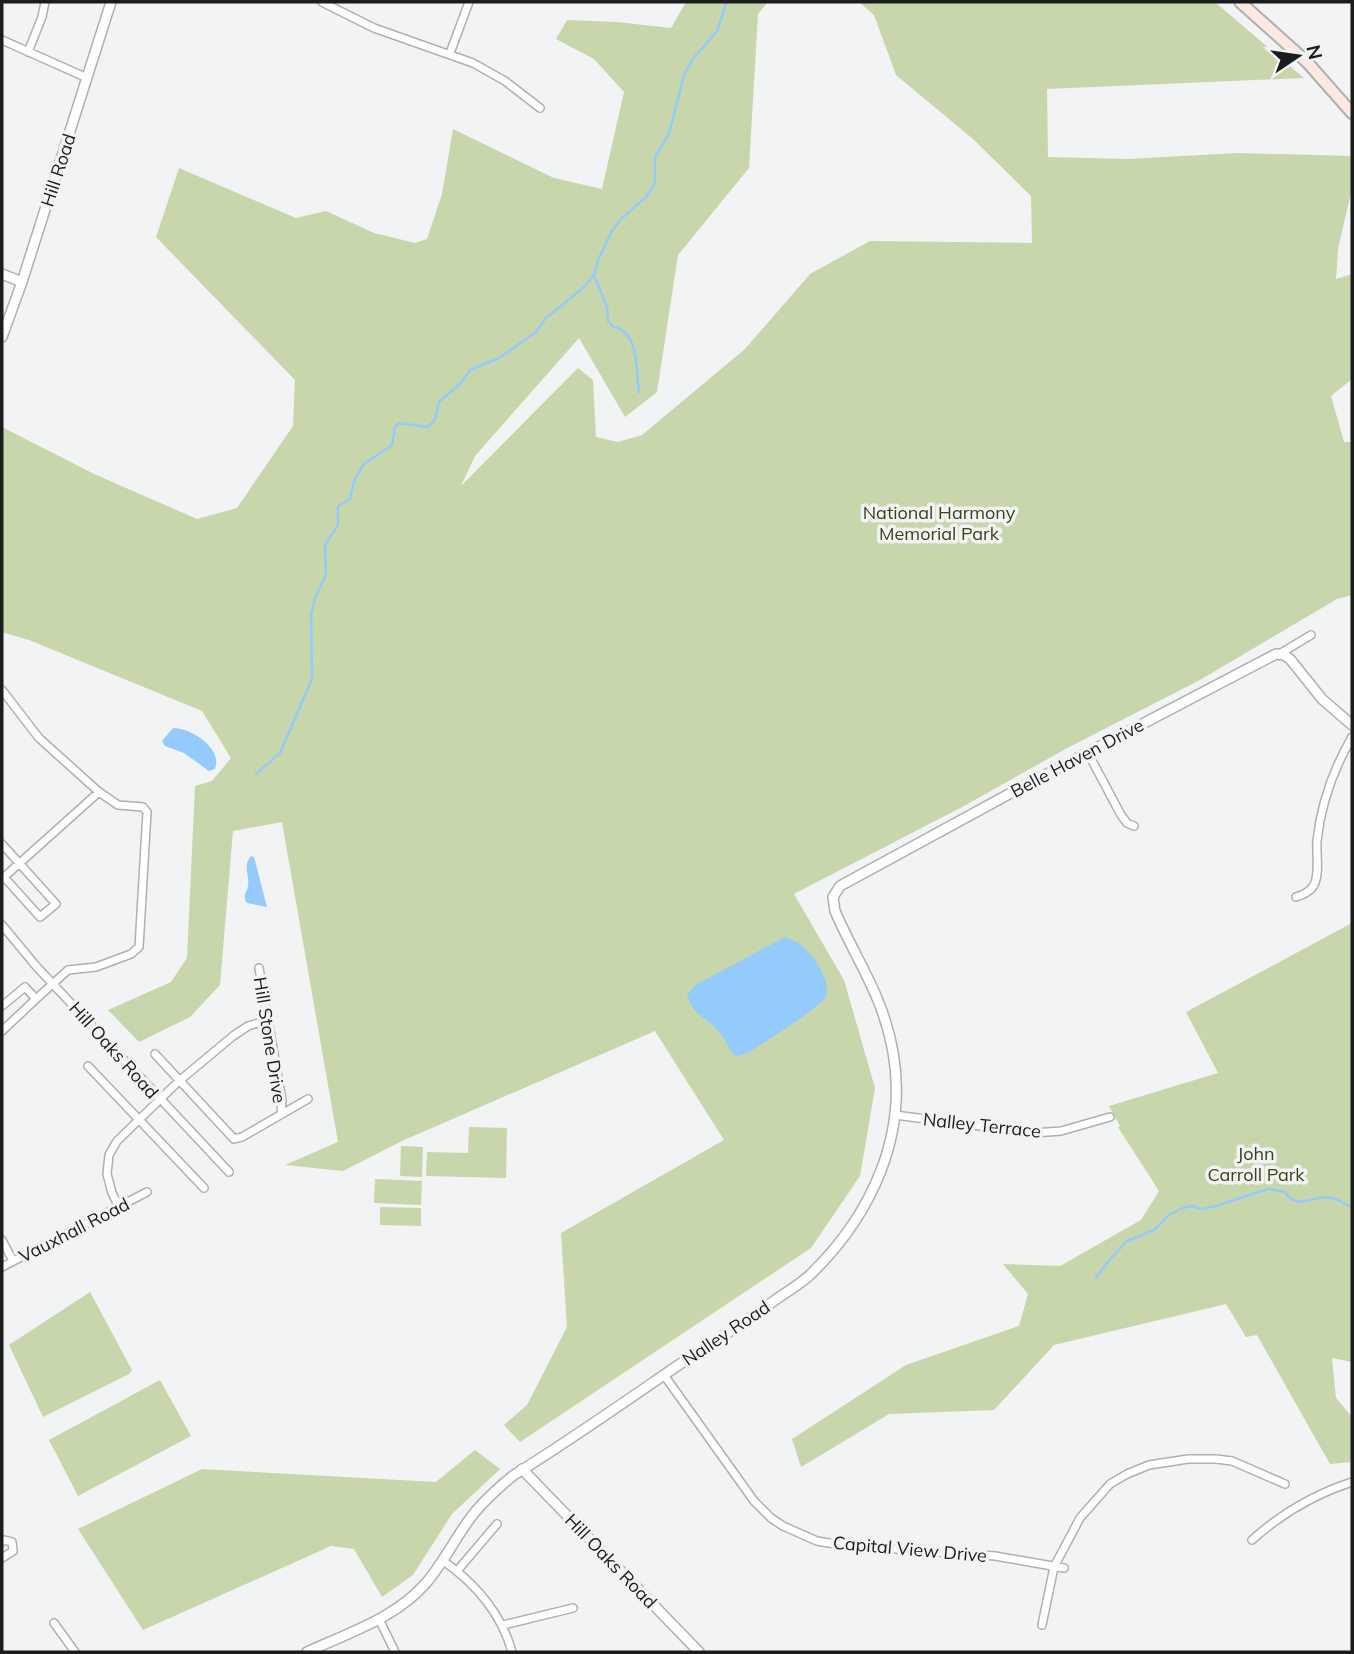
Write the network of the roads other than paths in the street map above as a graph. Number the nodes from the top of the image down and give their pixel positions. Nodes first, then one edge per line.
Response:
1 (45, 2) edge
2 (111, 2) edge
3 (322, 2) edge
4 (469, 2) edge
5 (1240, 2) edge
6 (2, 40) edge
7 (27, 52) junction
8 (450, 53) junction
9 (85, 77) junction
10 (540, 108) dead end
11 (1352, 113) edge
12 (2, 274) edge
13 (22, 282) junction
14 (2, 337) edge
15 (1311, 635) dead end
16 (1280, 653) junction
17 (2, 690) edge
18 (1352, 725) edge
19 (1352, 737) edge
20 (1088, 753) junction
21 (99, 792) junction
22 (1133, 826) dead end
23 (2, 844) edge
24 (19, 864) junction
25 (3, 878) edge
26 (843, 884) joint
27 (1296, 897) dead end
28 (2, 925) edge
29 (259, 968) dead end
30 (54, 984) junction
31 (36, 999) junction
32 (2, 1006) edge
33 (268, 1020) junction
34 (2, 1031) edge
35 (155, 1054) dead end
36 (88, 1066) dead end
37 (178, 1081) junction
38 (308, 1099) dead end
39 (160, 1100) junction
40 (281, 1113) junction
41 (895, 1115) junction
42 (1110, 1117) dead end
43 (138, 1121) junction
44 (229, 1172) dead end
45 (204, 1188) dead end
46 (147, 1192) dead end
47 (118, 1206) junction
48 (2, 1240) edge
49 (13, 1261) junction
50 (2, 1267) edge
51 (664, 1375) junction
52 (522, 1469) junction
53 (1352, 1482) edge
54 (1285, 1484) dead end
55 (497, 1524) dead end
56 (1252, 1540) dead end
57 (2, 1542) edge
58 (2, 1558) edge
59 (442, 1560) junction
60 (1054, 1567) junction
61 (1064, 1568) dead end
62 (457, 1571) junction
63 (573, 1608) dead end
64 (379, 1619) junction
65 (54, 1623) dead end
66 (1042, 1625) dead end
67 (503, 1626) junction
68 (75, 1652) edge
69 (307, 1652) edge
70 (395, 1652) edge
71 (512, 1652) edge
72 (699, 1652) edge

1 - 7 street
2 - 9 street, Hill Road
3 - 8 street
4 - 8 street
5 - 11 main road
6 - 7 street
7 - 9 street
8 - 10 street
9 - 13 street, Hill Road
12 - 13 street
13 - 14 street, Hill Road
15 - 16 street, Belle Haven Drive
16 - 18 street
16 - 20 street, Belle Haven Drive
17 - 21 street
19 - 27 street
20 - 22 street
20 - 26 street, Belle Haven Drive
21 - 24 street
21 - 30 street
23 - 24 street
24 - 25 street
24 - 25 street
26 - 41 street, Nalley Road
28 - 30 street, Hill Oaks Road
29 - 33 street, Hill Stone Drive
30 - 31 street
30 - 39 street, Hill Oaks Road
31 - 32 street
31 - 34 street
33 - 37 street
33 - 40 street, Hill Stone Drive
35 - 37 street
36 - 43 street
37 - 39 street
37 - 40 street
38 - 40 street
39 - 43 street
39 - 44 street, Hill Oaks Road
41 - 42 street, Nalley Terrace
41 - 51 street, Nalley Road
43 - 45 street
43 - 47 street
46 - 47 street, Vauxhall Road
47 - 49 street, Vauxhall Road
48 - 49 street
49 - 50 street, Vauxhall Road
51 - 52 street, Nalley Road
51 - 60 street, Capital View Drive
52 - 59 street, Nalley Road
52 - 72 street, Hill Oaks Road
53 - 56 street
54 - 60 street
55 - 62 street
57 - 58 street
59 - 62 street
59 - 64 street, Nalley Road
60 - 61 street, Capital View Drive
60 - 66 street
62 - 67 street
63 - 67 street
64 - 69 street, Nalley Road
64 - 70 street
65 - 68 street
67 - 71 street

